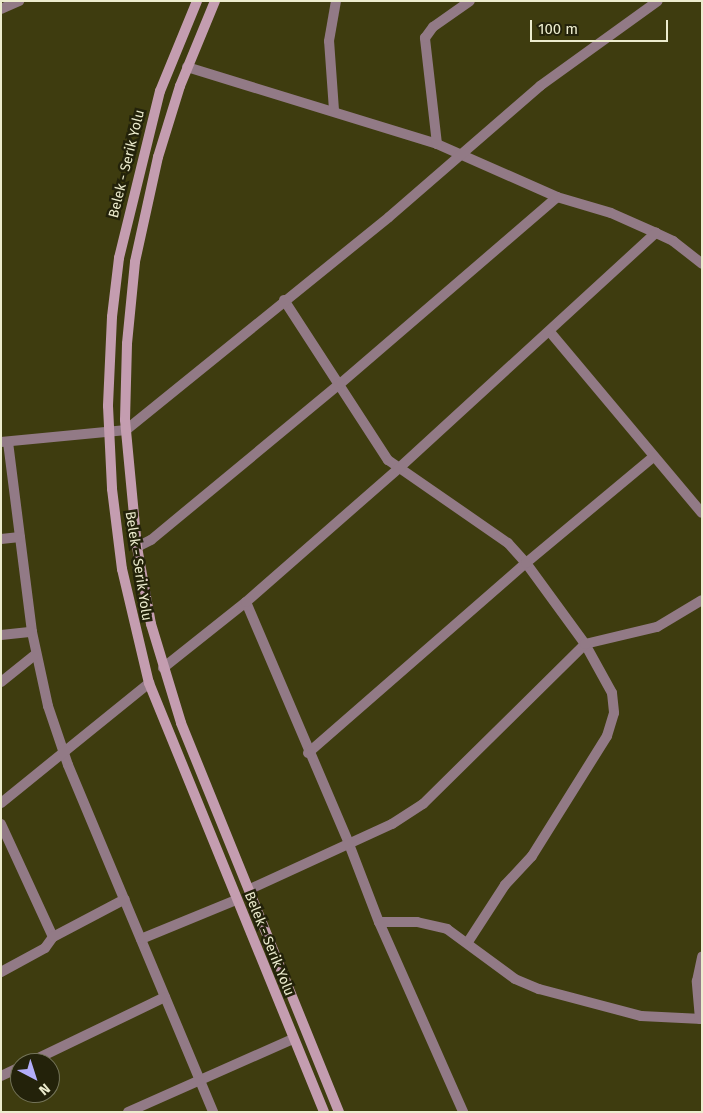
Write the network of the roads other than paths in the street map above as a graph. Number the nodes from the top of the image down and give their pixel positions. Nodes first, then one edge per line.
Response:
1 (19, 1) edge
2 (197, 1) edge
3 (215, 1) edge
4 (336, 1) edge
5 (470, 1) edge
6 (658, 1) edge
7 (1, 9) edge
8 (187, 67) junction
9 (334, 110) junction
10 (437, 144) junction
11 (460, 155) junction
12 (557, 197) junction
13 (656, 233) junction
14 (702, 264) edge
15 (284, 300) junction
16 (550, 332) junction
17 (341, 383) junction
18 (126, 430) junction
19 (110, 434) junction
20 (5, 442) edge
21 (653, 457) junction
22 (398, 469) junction
23 (702, 512) edge
24 (20, 537) junction
25 (1, 539) edge
26 (137, 547) junction
27 (526, 562) junction
28 (702, 600) edge
29 (246, 602) junction
30 (32, 632) junction
31 (1, 635) edge
32 (585, 644) junction
33 (36, 654) junction
34 (163, 668) junction
35 (1, 682) edge
36 (150, 683) junction
37 (64, 750) junction
38 (308, 753) junction
39 (1, 803) edge
40 (1, 824) edge
41 (350, 844) junction
42 (250, 889) junction
43 (125, 899) junction
44 (236, 900) junction
45 (378, 922) junction
46 (53, 937) junction
47 (141, 939) junction
48 (468, 942) junction
49 (702, 957) edge
50 (1, 972) edge
51 (165, 997) junction
52 (701, 1019) edge
53 (293, 1039) junction
54 (49, 1053) edge
55 (200, 1080) junction
56 (128, 1112) edge
57 (213, 1112) edge
58 (324, 1112) edge
59 (339, 1112) edge
60 (463, 1112) edge

1 - 7 street
2 - 19 main road, Belek - Serik Yolu
3 - 8 main road, Belek - Serik Yolu
4 - 9 street
5 - 10 street
6 - 11 street
8 - 9 street
8 - 18 main road, Belek - Serik Yolu
9 - 10 street
10 - 11 street
11 - 12 street
11 - 15 street
12 - 13 street
12 - 17 street
13 - 14 street
13 - 16 street
15 - 17 street
15 - 18 street
16 - 21 street
16 - 22 street
17 - 22 street
17 - 26 street
18 - 19 street
18 - 26 main road, Belek - Serik Yolu
19 - 20 street
19 - 36 main road, Belek - Serik Yolu
20 - 24 street
21 - 23 street
21 - 27 street
22 - 27 street
22 - 29 street
24 - 25 street
24 - 30 street
26 - 34 main road, Belek - Serik Yolu
27 - 32 street
27 - 38 street
28 - 32 street
29 - 34 street
29 - 38 street
30 - 31 street
30 - 33 street
32 - 41 street
32 - 48 street
33 - 35 street
33 - 37 street
34 - 42 main road, Belek - Serik Yolu
36 - 37 street
36 - 44 main road, Belek - Serik Yolu
37 - 39 street
37 - 43 street
38 - 41 street
40 - 46 street
41 - 42 street
41 - 45 street
42 - 59 main road, Belek - Serik Yolu
43 - 46 street
43 - 47 street
44 - 47 street
44 - 53 main road, Belek - Serik Yolu
45 - 48 street
45 - 60 street
46 - 50 street
47 - 51 street
48 - 52 street
49 - 52 street
51 - 54 street
51 - 55 street
53 - 55 street
53 - 58 main road, Belek - Serik Yolu
55 - 56 street
55 - 57 street

